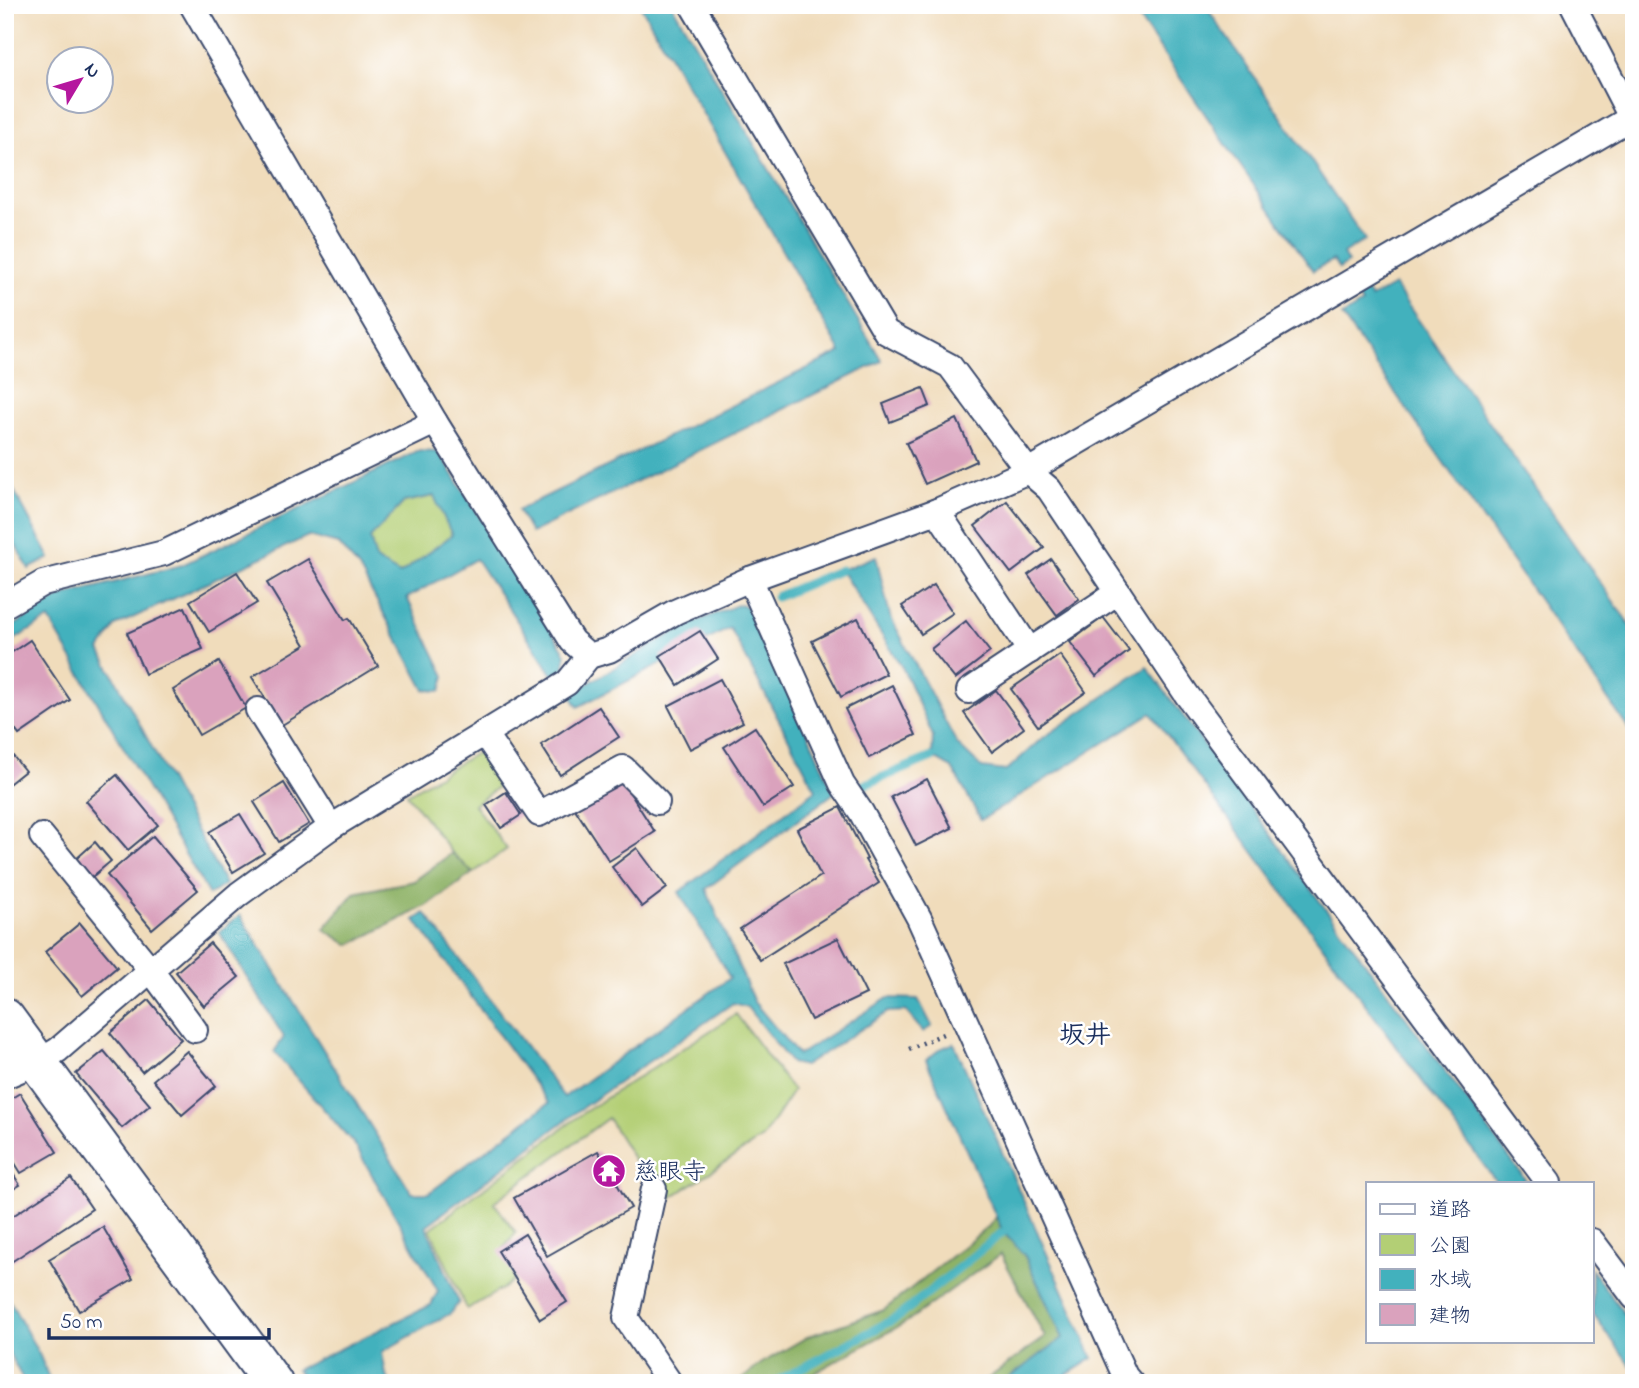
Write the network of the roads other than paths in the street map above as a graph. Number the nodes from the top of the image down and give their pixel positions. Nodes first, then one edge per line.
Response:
1 (192, 5) edge
2 (692, 5) edge
3 (1573, 5) edge
4 (1633, 119) edge
5 (435, 422) junction
6 (1028, 471) junction
7 (937, 511) junction
8 (750, 579) junction
9 (1118, 592) junction
10 (5, 605) edge
11 (1030, 651) junction
12 (589, 656) junction
13 (969, 691) dead end
14 (258, 710) dead end
15 (484, 733) junction
16 (657, 803) dead end
17 (331, 827) junction
18 (42, 836) dead end
19 (150, 969) junction
20 (5, 1018) edge
21 (195, 1030) dead end
22 (22, 1069) edge
23 (1548, 1182) edge
24 (654, 1189) dead end
25 (1594, 1244) edge
26 (1634, 1297) edge
27 (273, 1383) edge
28 (670, 1383) edge
29 (1131, 1383) edge

1 - 5 street
2 - 6 street
3 - 4 street
4 - 6 street
5 - 10 street
5 - 12 street
6 - 7 street
6 - 9 street
7 - 8 street
7 - 11 street
8 - 12 street
8 - 29 street
9 - 11 street
9 - 23 street
11 - 13 street
12 - 15 street
14 - 17 street
15 - 16 street
15 - 17 street
17 - 19 street
18 - 19 street
19 - 21 street
19 - 22 street
20 - 22 main road
22 - 27 main road
24 - 28 street
25 - 26 street

